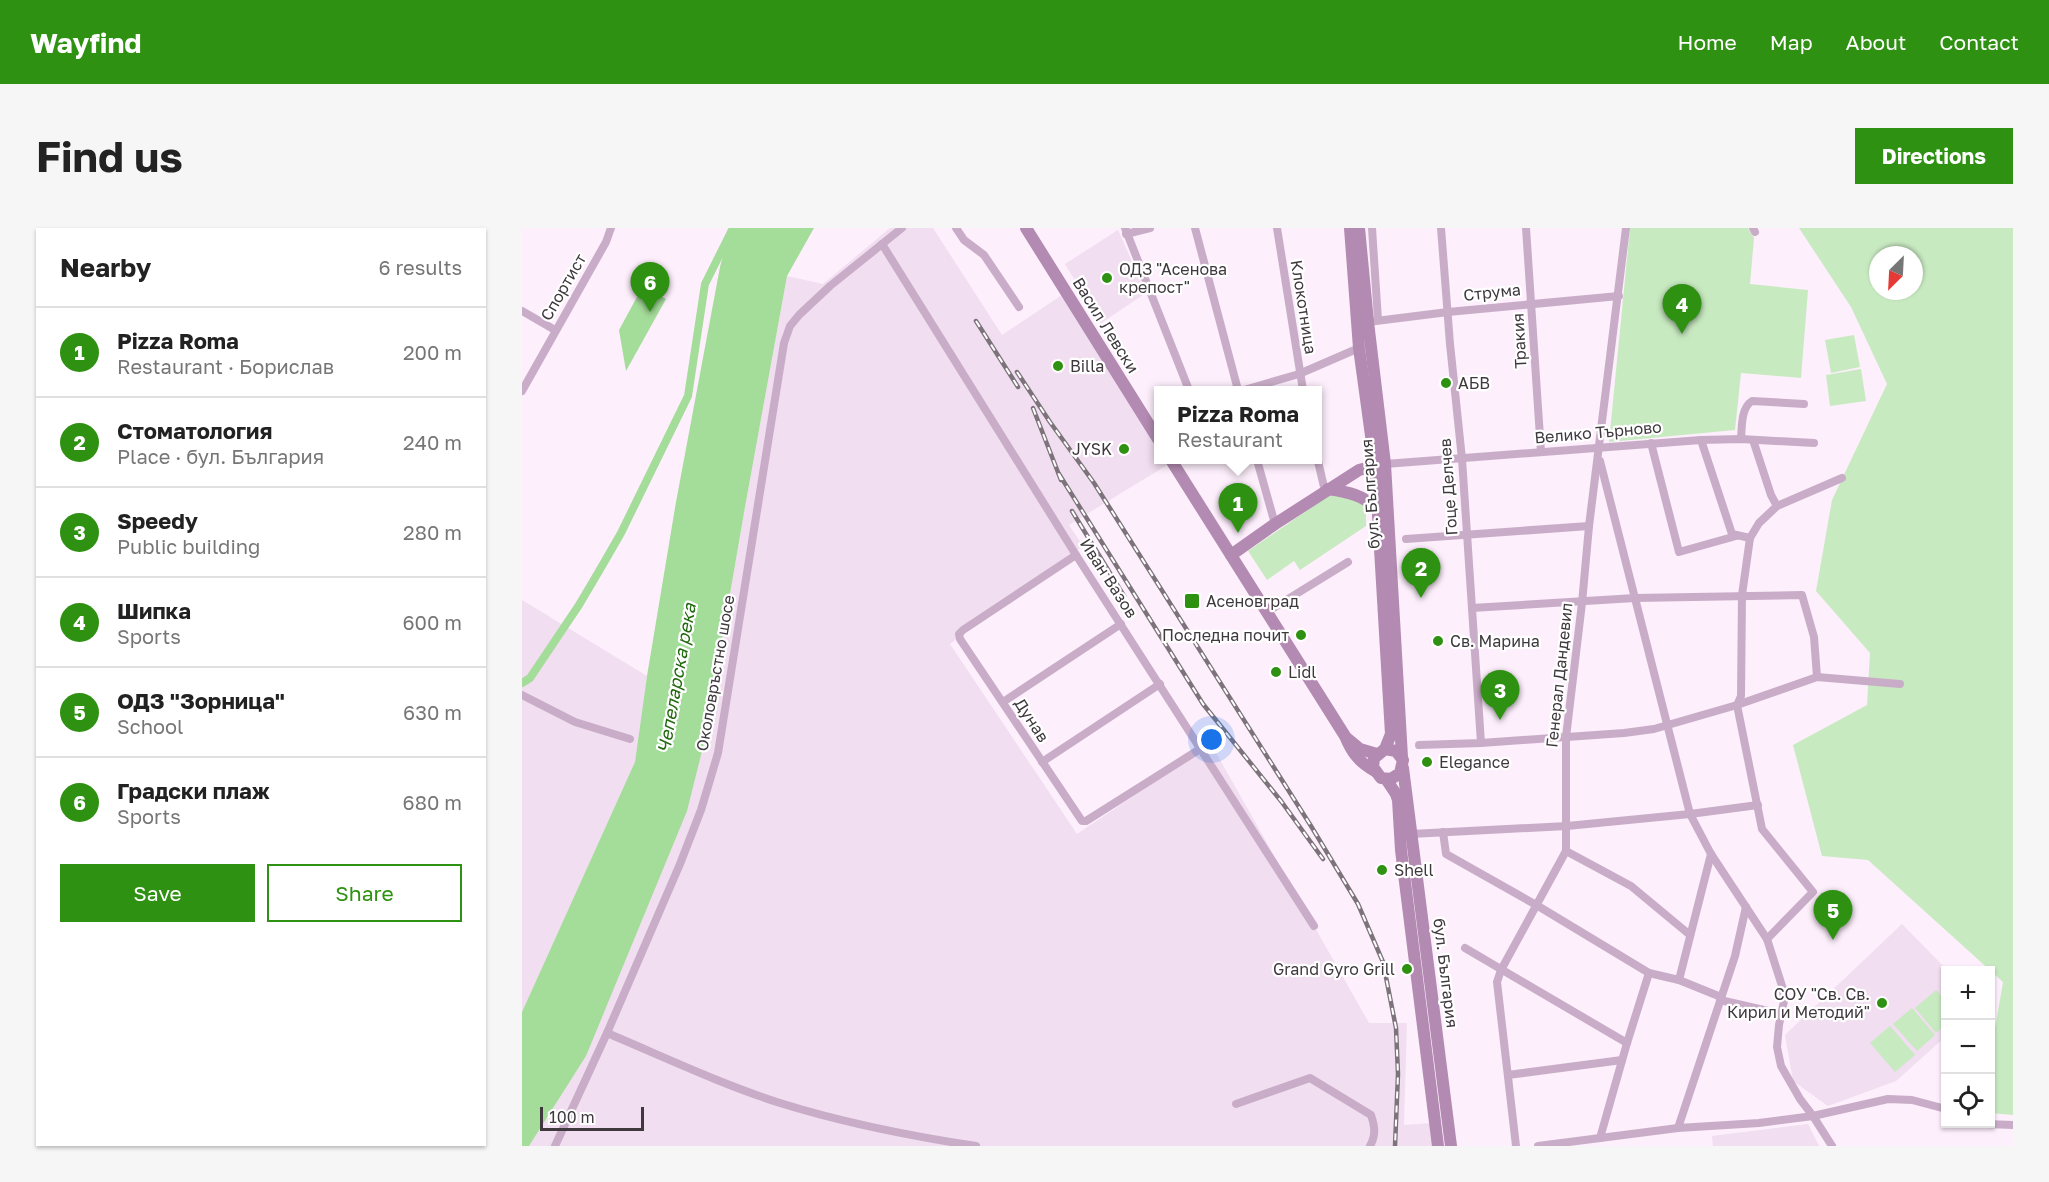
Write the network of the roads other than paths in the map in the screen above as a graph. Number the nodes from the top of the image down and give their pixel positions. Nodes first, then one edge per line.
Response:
1 (610, 228) edge
2 (902, 228) edge
3 (956, 228) edge
4 (1026, 228) edge
5 (1150, 228) edge
6 (1195, 228) edge
7 (1277, 228) edge
8 (1350, 228) edge
9 (1359, 228) edge
10 (1372, 228) edge
11 (1441, 228) edge
12 (1526, 228) edge
13 (1626, 228) edge
14 (1125, 231) edge
15 (882, 244) junction
16 (1619, 296) junction
17 (1532, 303) junction
18 (1019, 307) dead end
19 (522, 311) edge
20 (1448, 312) junction
21 (1373, 321) junction
22 (555, 330) junction
23 (1359, 348) junction
24 (1299, 374) junction
25 (1187, 386) edge
26 (1237, 386) edge
27 (1258, 386) edge
28 (1302, 386) edge
29 (522, 391) edge
30 (1804, 404) dead end
31 (1154, 424) edge
32 (1742, 439) junction
33 (1701, 440) junction
34 (1753, 440) junction
35 (1651, 443) junction
36 (1814, 443) dead end
37 (1600, 447) junction
38 (1541, 452) junction
39 (1599, 458) junction
40 (1462, 459) junction
41 (1174, 464) edge
42 (1258, 464) edge
43 (1319, 464) edge
44 (1380, 464) junction
45 (1842, 478) dead end
46 (1327, 490) junction
47 (1593, 497) junction
48 (1610, 499) junction
49 (1777, 506) junction
50 (1378, 510) junction
51 (1275, 524) junction
52 (1588, 526) junction
53 (1466, 534) junction
54 (1736, 536) junction
55 (1750, 538) junction
56 (1406, 539) dead end
57 (1076, 555) junction
58 (1231, 555) junction
59 (1348, 562) dead end
60 (1742, 595) junction
61 (1635, 598) junction
62 (1582, 603) junction
63 (1472, 608) junction
64 (1267, 612) junction
65 (1121, 624) junction
66 (1817, 677) junction
67 (1160, 684) junction
68 (1900, 684) dead end
69 (522, 695) edge
70 (1002, 702) junction
71 (1737, 705) junction
72 (1667, 725) junction
73 (1345, 736) junction
74 (1566, 737) junction
75 (630, 739) dead end
76 (1481, 743) junction
77 (1419, 745) dead end
78 (1200, 749) junction
79 (1381, 752) junction
80 (1042, 762) junction
81 (1402, 763) junction
82 (1375, 771) junction
83 (1386, 779) junction
84 (1758, 805) junction
85 (1690, 814) junction
86 (1567, 826) junction
87 (1443, 832) junction
88 (1411, 834) junction
89 (1566, 851) junction
90 (1711, 854) junction
91 (1538, 906) junction
92 (1746, 907) junction
93 (1314, 926) dead end
94 (1690, 935) junction
95 (1767, 939) junction
96 (1465, 948) dead end
97 (1501, 970) junction
98 (1648, 973) junction
99 (1679, 980) junction
100 (1720, 998) junction
101 (1782, 1014) junction
102 (607, 1033) junction
103 (1627, 1042) junction
104 (1622, 1060) junction
105 (1508, 1075) junction
106 (1236, 1104) dead end
107 (1941, 1108) edge
108 (1813, 1116) junction
109 (1995, 1124) edge
110 (2013, 1125) edge
111 (1678, 1128) junction
112 (1600, 1138) junction
113 (555, 1146) edge
114 (976, 1146) edge
115 (1370, 1146) edge
116 (1438, 1146) edge
117 (1451, 1146) edge
118 (1516, 1146) edge
119 (1538, 1146) edge
120 (1832, 1146) edge

1 - 22 street, Спортист
2 - 15 street, Околовръстно шосе
3 - 18 street
4 - 31 main road, Васил Левски
5 - 14 street
6 - 26 street
7 - 24 street, Клокотница
8 - 23 main road, бул. България
9 - 21 main road, бул. България
10 - 21 street
11 - 20 street, Гоце Делчев
12 - 17 street, Тракия
13 - 16 street, Генерал Дандевил
14 - 25 street
15 - 57 street, Иван Вазов
15 - 102 street, Околовръстно шосе
16 - 17 street, Струма
16 - 37 street, Генерал Дандевил
17 - 20 street, Струма
17 - 38 street, Тракия
19 - 22 street
20 - 21 street, Струма
20 - 40 street, Гоце Делчев
21 - 44 main road, бул. България
22 - 29 street, Спортист
23 - 24 street
23 - 44 main road, бул. България
24 - 27 street
24 - 28 street, Клокотница
30 - 32 street
32 - 33 street, Велико Търново
32 - 34 street, Велико Търново
33 - 35 street, Велико Търново
33 - 54 street
34 - 36 street, Велико Търново
34 - 49 street
35 - 37 street, Велико Търново
35 - 54 street
37 - 38 street, Велико Търново
37 - 39 street, Генерал Дандевил
38 - 40 street, Велико Търново
39 - 47 street, Генерал Дандевил
39 - 48 street
40 - 44 street, Велико Търново
40 - 53 street, Гоце Делчев
41 - 58 main road
42 - 51 street
43 - 46 street
44 - 46 main road
44 - 50 main road, бул. България
44 - 81 main road, бул. България
45 - 49 street
46 - 50 main road
46 - 51 main road
47 - 48 street
47 - 52 street, Генерал Дандевил
48 - 61 street
49 - 55 street
50 - 79 main road, бул. България
51 - 58 main road
52 - 53 street
52 - 62 street, Генерал Дандевил
53 - 56 street
53 - 63 street, Гоце Делчев
54 - 55 street
55 - 60 street
57 - 65 street, Иван Вазов
57 - 70 street, Дунав
58 - 64 main road
59 - 64 street
60 - 61 street
60 - 66 street
60 - 71 street
61 - 62 street
61 - 72 street
62 - 63 street
62 - 74 street, Генерал Дандевил
63 - 76 street, Гоце Делчев
64 - 73 main road
65 - 67 street, Иван Вазов
65 - 70 street
66 - 68 street
66 - 71 street
67 - 78 street, Иван Вазов
67 - 80 street
69 - 75 street
70 - 80 street, Дунав
71 - 72 street
71 - 84 street
72 - 74 street
72 - 85 street
73 - 79 main road
73 - 82 main road
74 - 76 street
74 - 86 street, Генерал Дандевил
76 - 77 street
78 - 80 street, Дунав
78 - 93 street, Иван Вазов
79 - 81 main road
79 - 82 main road
81 - 83 main road
81 - 88 main road, бул. България
82 - 83 main road
83 - 116 main road, бул. България
84 - 85 street
84 - 95 street
85 - 86 street
85 - 90 street
86 - 87 street
86 - 89 street, Генерал Дандевил
87 - 88 street
87 - 91 street
88 - 117 main road, бул. България
89 - 91 street, Генерал Дандевил
89 - 94 street
90 - 92 street
90 - 94 street
91 - 97 street, Генерал Дандевил
91 - 98 street
92 - 95 street
92 - 100 street
94 - 99 street
95 - 101 street
96 - 97 street
97 - 103 street
97 - 105 street, Генерал Дандевил
98 - 99 street
98 - 103 street
99 - 100 street
100 - 101 street
100 - 111 street
101 - 108 street
102 - 113 street, Околовръстно шосе
102 - 114 street
103 - 104 street
104 - 105 street
104 - 112 street
105 - 118 street, Генерал Дандевил
106 - 115 street
107 - 108 street
108 - 111 street
108 - 120 street
109 - 110 street
111 - 112 street
112 - 119 street

